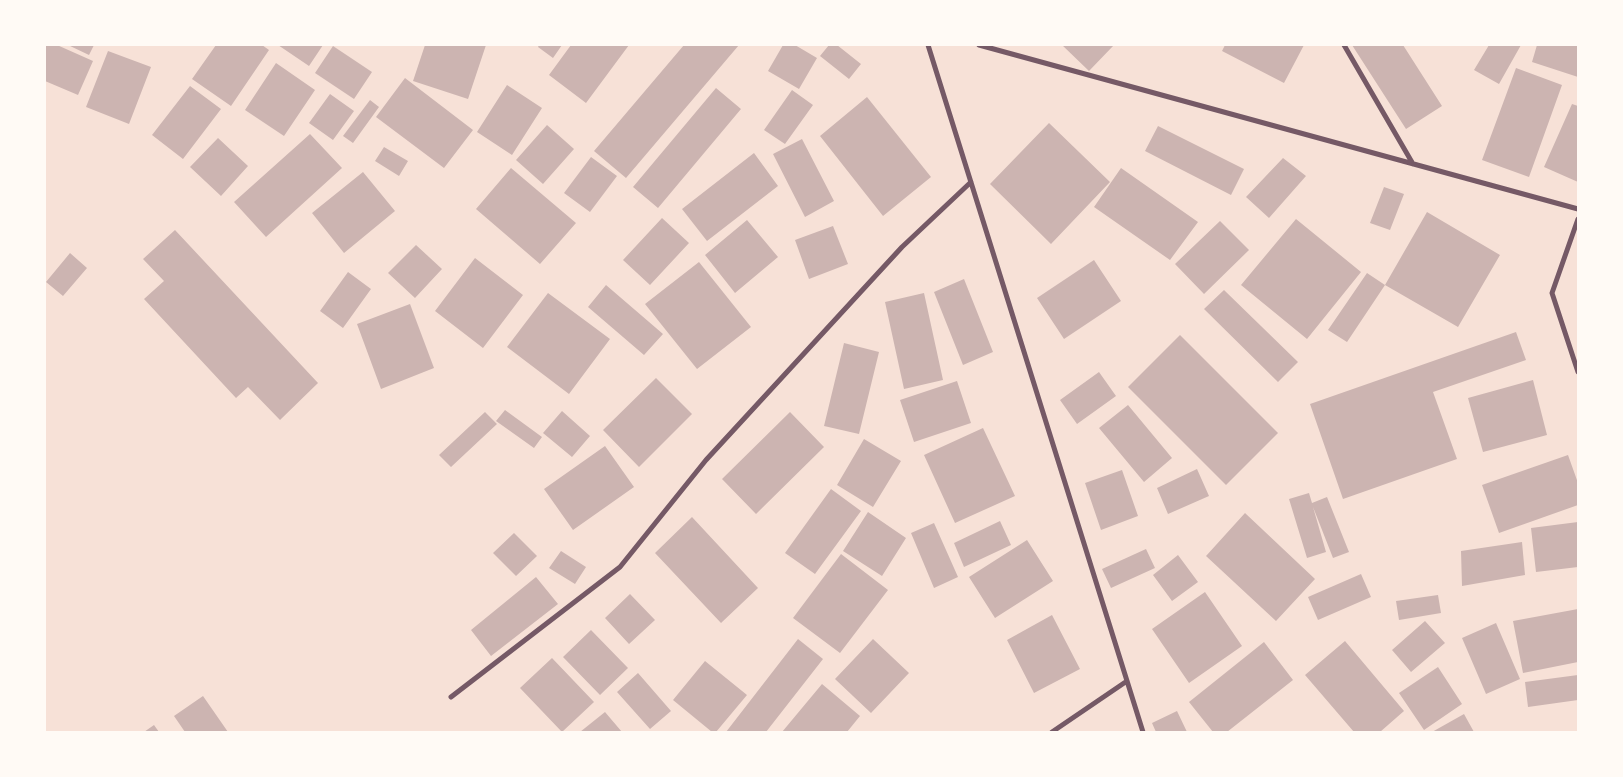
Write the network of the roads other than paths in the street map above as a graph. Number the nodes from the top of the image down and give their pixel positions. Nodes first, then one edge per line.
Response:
1 (928, 45) edge
2 (978, 45) edge
3 (1344, 45) edge
4 (1413, 164) junction
5 (971, 182) junction
6 (1578, 209) edge
7 (1578, 219) edge
8 (1578, 372) edge
9 (1127, 682) junction
10 (451, 697) dead end
11 (1052, 732) edge
12 (1143, 732) edge

1 - 5 street
2 - 4 street
3 - 4 street
4 - 6 street
5 - 9 street
5 - 10 street
7 - 8 street
9 - 11 street
9 - 12 street

